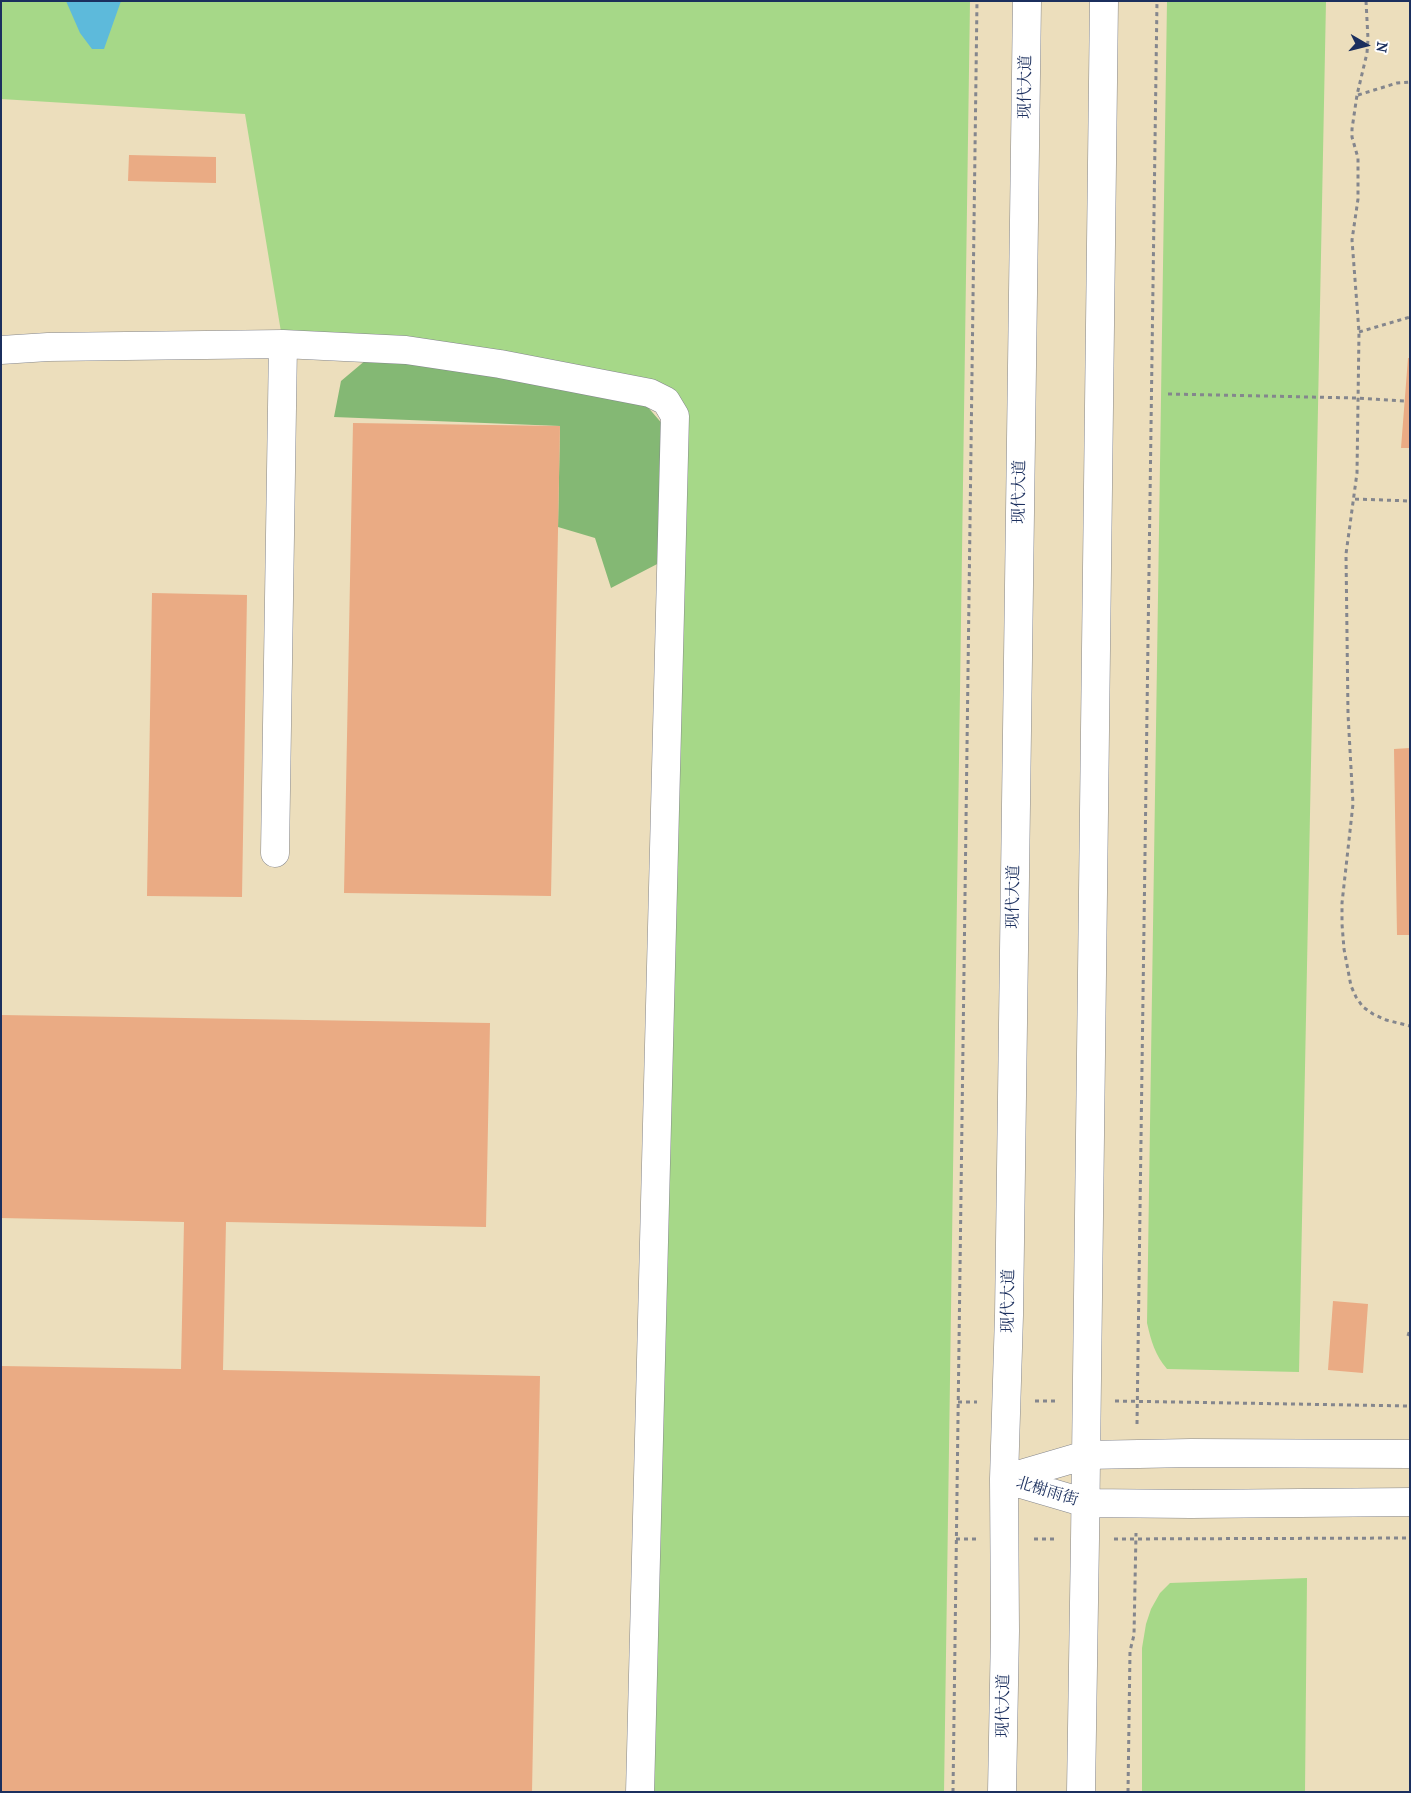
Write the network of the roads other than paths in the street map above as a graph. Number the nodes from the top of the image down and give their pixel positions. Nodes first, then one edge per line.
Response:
1 (1027, 1) edge
2 (1104, 1) edge
3 (283, 344) junction
4 (1, 350) edge
5 (275, 853) dead end
6 (1410, 1454) edge
7 (1086, 1455) junction
8 (1004, 1479) junction
9 (1410, 1502) edge
10 (1086, 1503) junction
11 (640, 1792) edge
12 (1002, 1792) edge
13 (1081, 1792) edge

1 - 8 main road, 现代大道
2 - 7 main road
3 - 4 main road
3 - 5 main road
3 - 11 main road
6 - 7 main road, 北榭雨街
7 - 8 main road, 北榭雨街
7 - 10 main road
8 - 10 main road, 北榭雨街
8 - 12 main road, 现代大道
9 - 10 main road, 北榭雨街
10 - 13 main road

